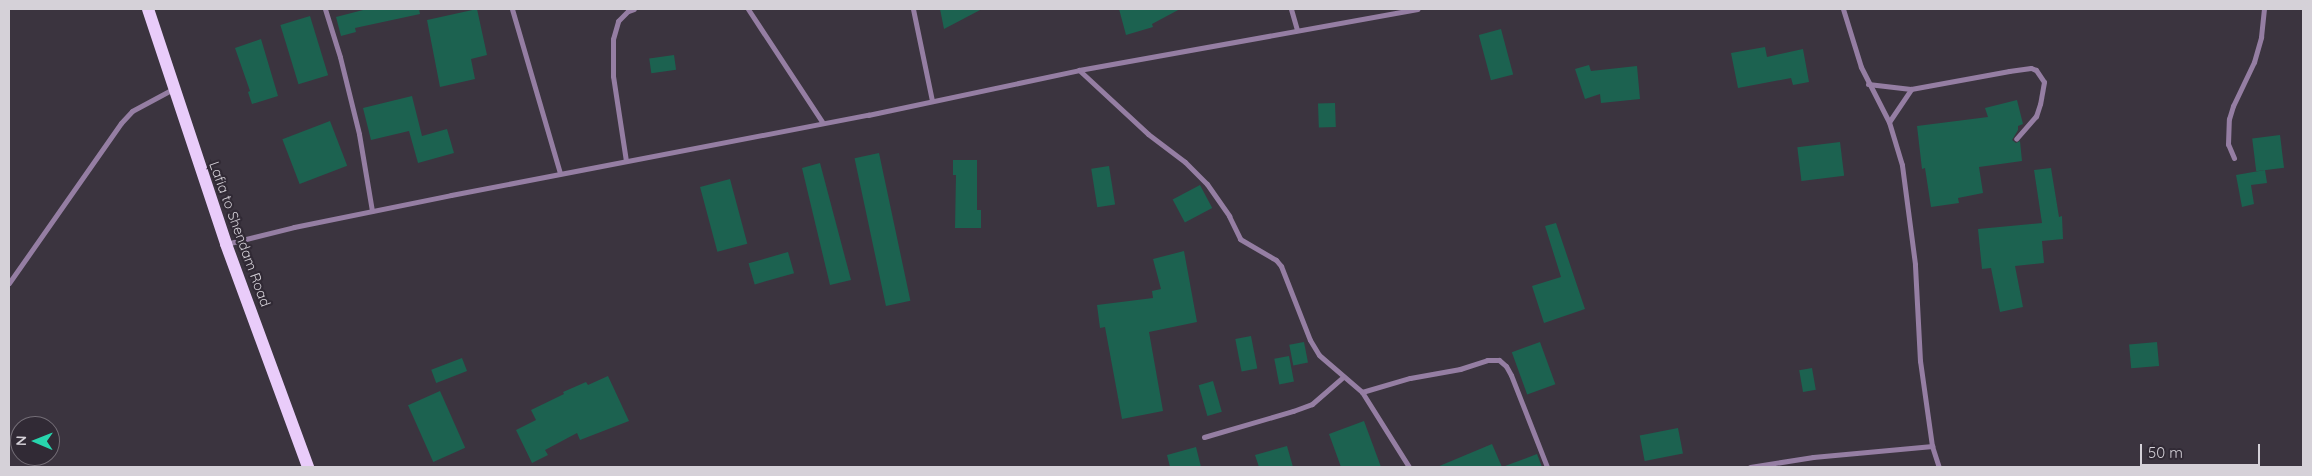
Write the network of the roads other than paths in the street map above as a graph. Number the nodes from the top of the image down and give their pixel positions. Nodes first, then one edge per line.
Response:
1 (148, 9) edge
2 (325, 9) edge
3 (512, 9) edge
4 (634, 9) edge
5 (748, 9) edge
6 (913, 9) edge
7 (1291, 9) edge
8 (1418, 9) edge
9 (1843, 9) edge
10 (2264, 9) edge
11 (1297, 30) junction
12 (1079, 70) junction
13 (1868, 84) junction
14 (173, 89) junction
15 (1911, 89) junction
16 (932, 101) junction
17 (1889, 122) junction
18 (823, 123) junction
19 (2016, 140) dead end
20 (2234, 158) dead end
21 (626, 161) junction
22 (560, 174) junction
23 (372, 211) junction
24 (226, 244) junction
25 (9, 283) edge
26 (1343, 377) junction
27 (1362, 392) junction
28 (1204, 437) dead end
29 (1932, 446) junction
30 (308, 467) edge
31 (1409, 467) edge
32 (1547, 467) edge
33 (1750, 467) edge
34 (1938, 467) edge

1 - 14 main road, Lafia to Shendam Road
2 - 23 street
3 - 22 street
4 - 21 street
5 - 18 street
6 - 16 street
7 - 11 street
8 - 11 street
9 - 13 street
10 - 20 street
11 - 12 street
12 - 16 street
12 - 26 street
13 - 15 street
13 - 17 street
14 - 24 main road, Lafia to Shendam Road
14 - 25 street
15 - 17 street
15 - 19 street
16 - 18 street
17 - 29 street
18 - 21 street
21 - 22 street
22 - 23 street
23 - 24 street
24 - 30 main road, Lafia to Shendam Road
26 - 27 street
26 - 28 street
27 - 31 street
27 - 32 street
29 - 33 street
29 - 34 street

